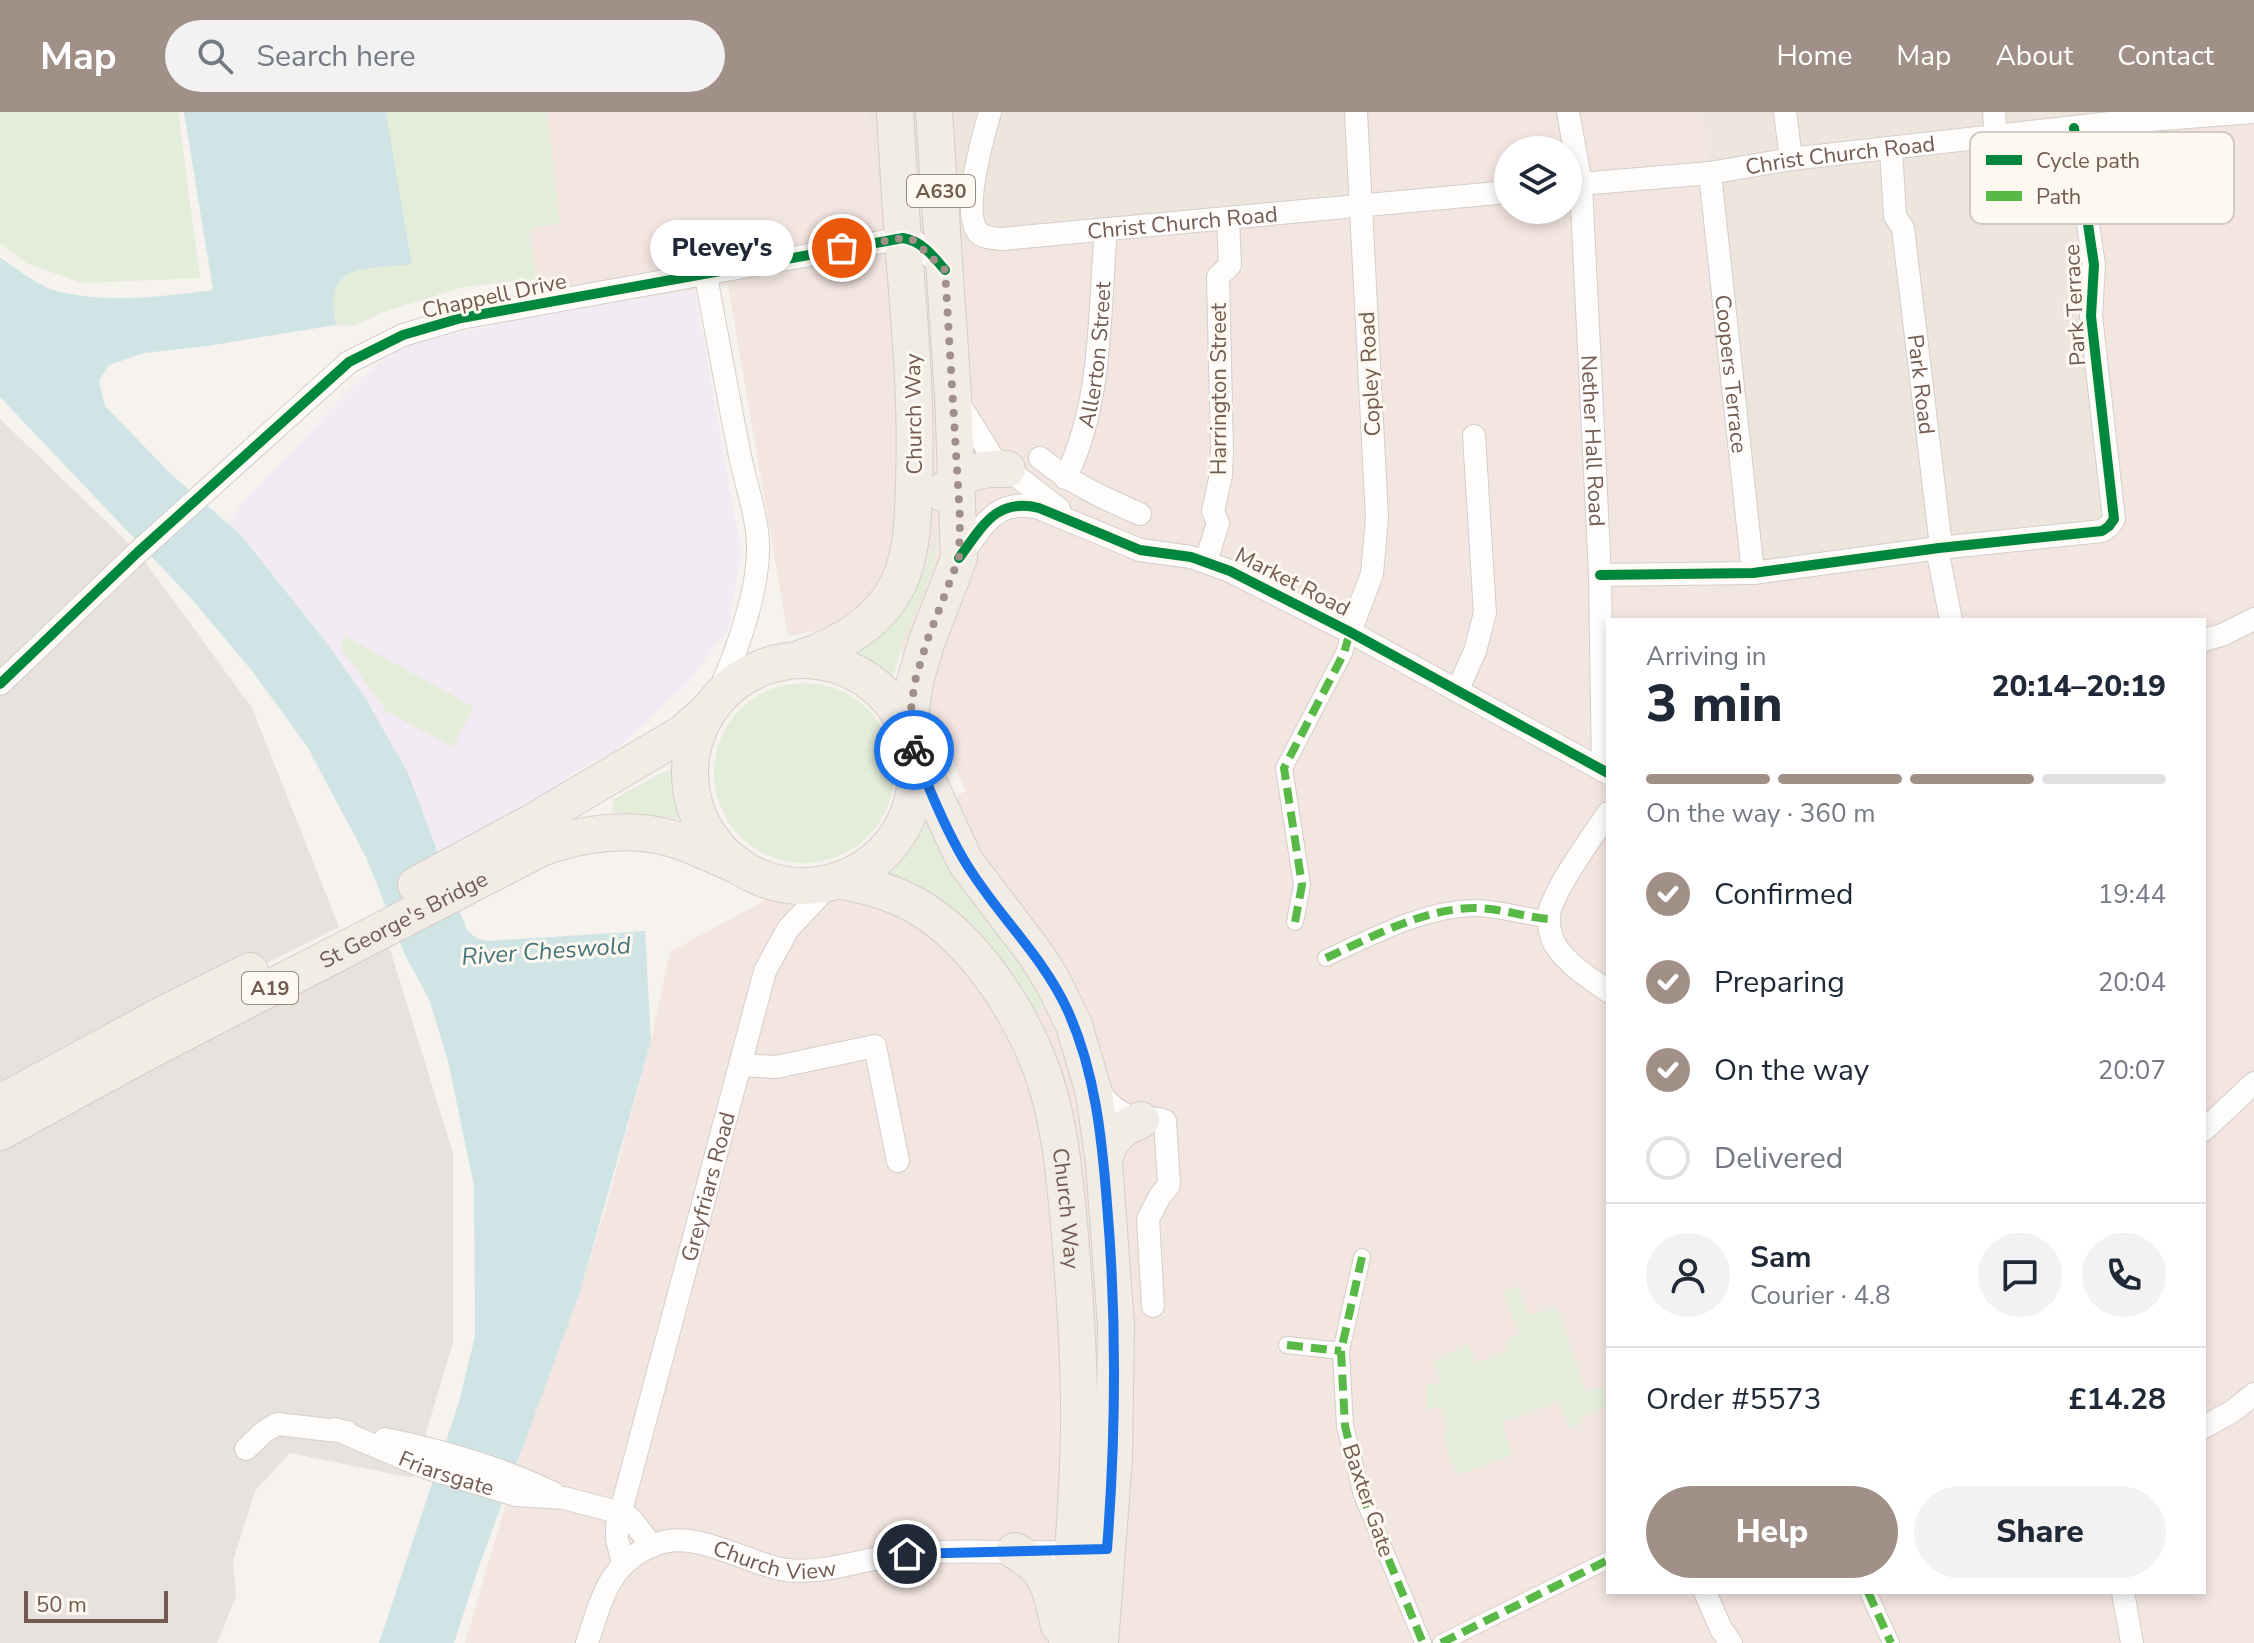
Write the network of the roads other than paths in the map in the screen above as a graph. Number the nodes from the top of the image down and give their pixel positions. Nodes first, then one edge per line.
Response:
1 (895, 112) edge
2 (934, 112) edge
3 (990, 112) edge
4 (1356, 112) edge
5 (1568, 112) edge
6 (1785, 112) edge
7 (1994, 112) edge
8 (2254, 112) edge
9 (2074, 128) junction
10 (1996, 132) edge
11 (2039, 132) edge
12 (2075, 132) edge
13 (1570, 136) edge
14 (1970, 140) edge
15 (1891, 150) junction
16 (1791, 159) junction
17 (1710, 173) junction
18 (1582, 184) edge
19 (1494, 193) edge
20 (1359, 207) junction
21 (1228, 219) junction
22 (1577, 224) edge
23 (2088, 224) edge
24 (1106, 229) junction
25 (903, 238) junction
26 (945, 270) junction
27 (706, 276) junction
28 (953, 395) junction
29 (1474, 436) dead end
30 (1023, 463) junction
31 (957, 478) junction
32 (1065, 478) junction
33 (1140, 514) dead end
34 (1086, 529) junction
35 (1939, 548) junction
36 (959, 558) junction
37 (1206, 561) junction
38 (1753, 573) junction
39 (1600, 575) junction
40 (897, 588) junction
41 (1951, 618) edge
42 (2254, 619) edge
43 (1350, 632) junction
44 (2206, 639) edge
45 (798, 659) junction
46 (5, 674) edge
47 (1457, 691) junction
48 (711, 706) junction
49 (911, 741) junction
50 (1606, 772) edge
51 (1606, 816) edge
52 (536, 835) junction
53 (739, 866) junction
54 (835, 881) junction
55 (1549, 919) junction
56 (1295, 922) dead end
57 (1326, 958) dead end
58 (1606, 990) edge
59 (740, 1065) junction
60 (1089, 1072) junction
61 (2254, 1083) edge
62 (0, 1103) edge
63 (1141, 1120) junction
64 (2206, 1128) edge
65 (0, 1132) edge
66 (898, 1161) dead end
67 (1104, 1163) junction
68 (1362, 1257) dead end
69 (1153, 1306) dead end
70 (1287, 1345) dead end
71 (1341, 1351) junction
72 (2254, 1394) edge
73 (2206, 1426) edge
74 (246, 1449) dead end
75 (621, 1513) junction
76 (1090, 1550) junction
77 (1015, 1551) junction
78 (638, 1555) junction
79 (1606, 1561) edge
80 (1706, 1594) edge
81 (1869, 1594) edge
82 (2123, 1594) edge
83 (1087, 1642) edge
84 (587, 1643) edge
85 (1423, 1643) edge
86 (1441, 1643) edge
87 (1731, 1643) edge
88 (1891, 1643) edge
89 (2132, 1643) edge

1 - 25 highway, Church Way / A630
2 - 26 highway, Church Way / A630
3 - 24 street, Christ Church Road
4 - 20 street, Copley Road
5 - 13 street, Nether Hall Road
6 - 16 street
7 - 10 street
8 - 9 street, Christ Church Road
9 - 11 street, Christ Church Road
9 - 12 street, Park Terrace
14 - 15 street, Christ Church Road
15 - 16 street, Christ Church Road
15 - 35 street, Park Road
16 - 17 street, Christ Church Road
17 - 18 street, Christ Church Road
17 - 38 street, Coopers Terrace
19 - 20 street, Christ Church Road
20 - 21 street, Christ Church Road
20 - 43 street, Copley Road
21 - 24 street, Christ Church Road
21 - 37 street, Harrington Street
22 - 39 street, Nether Hall Road
23 - 35 street, Park Terrace
24 - 32 street, Allerton Street
25 - 26 street
25 - 27 street, Chappell Drive
25 - 40 highway, Church Way / A630
26 - 28 highway, Church Way / A630
27 - 46 street, Chappell Drive
27 - 48 street
28 - 30 street, Market Road
28 - 31 highway, Church Way / A630
29 - 47 street
30 - 31 highway
30 - 32 street
30 - 34 street, Market Road
31 - 36 highway, Church Way / A630
31 - 40 highway
32 - 33 street
34 - 36 street, Market Road
34 - 37 street, Market Road
35 - 38 street
35 - 41 street, Park Road
36 - 49 highway, Church Way / A630
37 - 43 street, Market Road
38 - 39 street
39 - 50 street, Nether Hall Road
40 - 45 highway, Church Way / A630
42 - 44 street
43 - 47 street, Market Road
43 - 56 street
45 - 48 highway
45 - 49 highway
47 - 50 street, Market Road
48 - 52 highway, St George's Bridge / A19
48 - 53 highway
49 - 54 highway
49 - 60 highway, Church Way
51 - 55 street
52 - 53 highway, St George's Bridge / A19
52 - 62 highway, St George's Bridge / A19
52 - 65 highway, St George's Bridge / A19
53 - 54 highway
54 - 59 street, Greyfriars Road
54 - 76 highway, Church Way
55 - 57 street
55 - 58 street
59 - 66 street
59 - 75 street, Greyfriars Road
60 - 63 street
60 - 67 highway, Church Way
61 - 64 street
63 - 67 highway
63 - 69 street
67 - 76 highway, Church Way
68 - 71 street, Baxter Gate
70 - 71 street
71 - 85 street, Baxter Gate
72 - 73 street
74 - 75 street, Friarsgate
75 - 78 street
75 - 78 street, Greyfriars Road
76 - 77 street, Church View
76 - 83 highway, Church Way
77 - 78 street, Church View
77 - 83 highway
78 - 84 street
79 - 86 street
80 - 87 street
81 - 88 street
82 - 89 street

